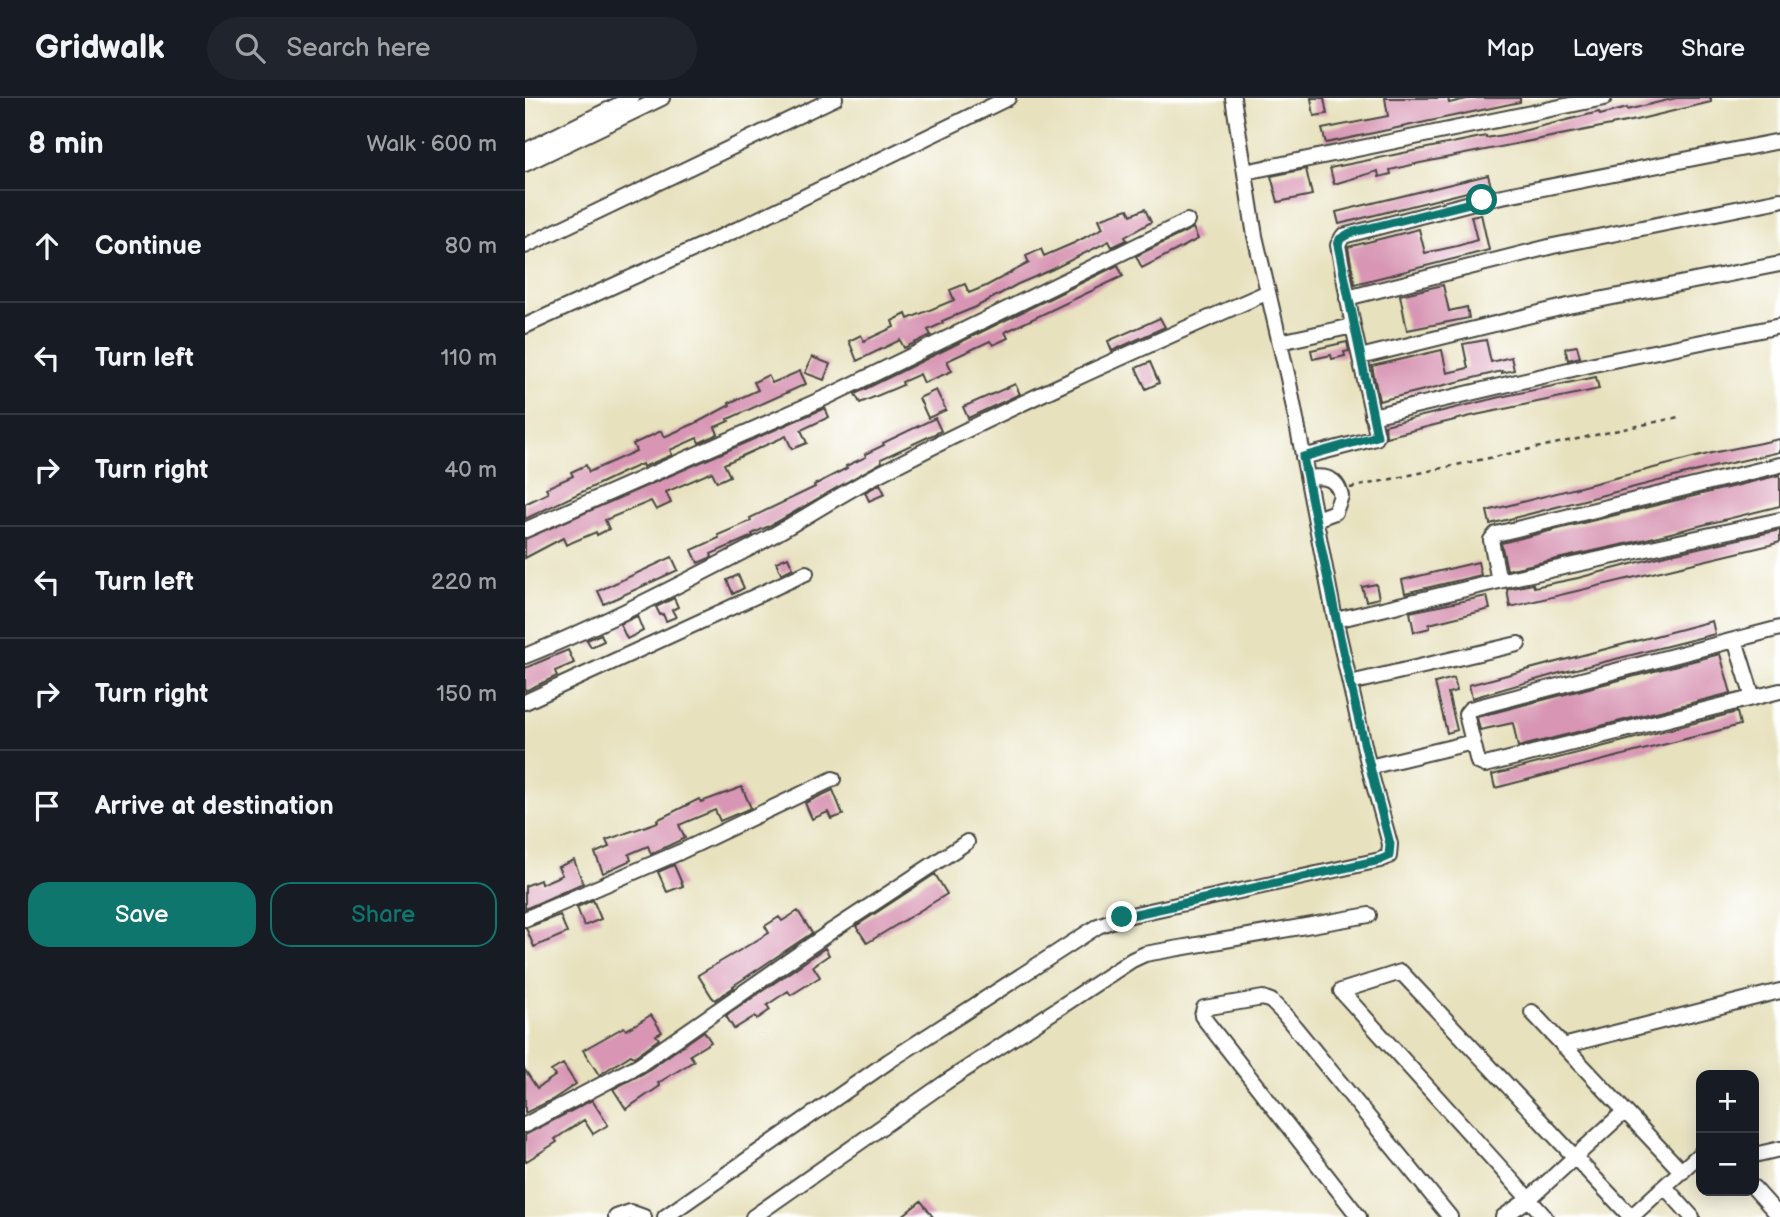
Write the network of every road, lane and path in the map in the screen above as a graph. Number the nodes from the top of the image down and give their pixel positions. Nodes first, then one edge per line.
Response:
1 (632, 98) edge
2 (662, 98) edge
3 (835, 98) edge
4 (1008, 98) edge
5 (1233, 98) edge
6 (1604, 98) edge
7 (1780, 141) edge
8 (525, 151) edge
9 (525, 164) edge
10 (1245, 172) junction
11 (1780, 200) edge
12 (1187, 221) dead end
13 (525, 246) edge
14 (1780, 264) edge
15 (1268, 292) junction
16 (1347, 298) junction
17 (525, 326) edge
18 (1353, 326) junction
19 (1780, 326) edge
20 (1280, 342) junction
21 (1360, 357) junction
22 (1372, 416) junction
23 (1679, 416) dead end
24 (1303, 457) junction
25 (1780, 465) edge
26 (1308, 478) junction
27 (1340, 490) junction
28 (1316, 519) junction
29 (1780, 520) edge
30 (525, 530) edge
31 (807, 573) dead end
32 (1499, 581) junction
33 (1336, 620) junction
34 (1780, 628) edge
35 (1735, 640) junction
36 (1518, 644) dead end
37 (525, 656) edge
38 (1350, 683) junction
39 (1780, 691) edge
40 (1753, 698) junction
41 (525, 702) edge
42 (1473, 742) junction
43 (1369, 767) junction
44 (833, 779) dead end
45 (967, 842) dead end
46 (1369, 915) dead end
47 (525, 919) edge
48 (1780, 991) edge
49 (1532, 1012) dead end
50 (1563, 1046) junction
51 (1624, 1112) junction
52 (525, 1125) edge
53 (1780, 1149) edge
54 (1759, 1154) edge
55 (1575, 1157) junction
56 (1696, 1158) edge
57 (1682, 1172) junction
58 (1665, 1187) junction
59 (1759, 1194) edge
60 (1529, 1199) junction
61 (616, 1217) edge
62 (644, 1217) edge
63 (665, 1217) edge
64 (753, 1217) edge
65 (1359, 1217) edge
66 (1450, 1217) edge
67 (1503, 1217) edge
68 (1545, 1217) edge
69 (1631, 1217) edge
70 (1692, 1217) edge
71 (1780, 1217) edge

1 - 8 street
2 - 9 street
3 - 13 street
4 - 17 street
5 - 10 street
6 - 10 street
7 - 16 street
10 - 15 street
11 - 16 street
12 - 30 street
14 - 21 street
15 - 20 street
15 - 37 street
16 - 18 street
18 - 20 street
18 - 21 street
19 - 22 street
20 - 24 street
21 - 22 street
22 - 24 street
23 - 27 path
24 - 26 street
25 - 32 street
26 - 27 street
26 - 28 street
27 - 28 street
28 - 33 street
29 - 32 street
31 - 41 street
32 - 33 street
33 - 38 street
34 - 35 street
35 - 40 street
35 - 42 street
36 - 38 street
38 - 43 street
39 - 40 street
40 - 42 street
42 - 43 street
43 - 63 street
44 - 47 street
45 - 52 street
46 - 64 street
48 - 50 street
49 - 50 street
50 - 51 street
51 - 55 street
51 - 57 street
53 - 54 street
55 - 60 street
55 - 60 street
55 - 69 street
56 - 57 street
57 - 58 street
58 - 69 street
58 - 70 street
59 - 71 street
60 - 67 street
60 - 68 street
61 - 62 street
65 - 66 street

